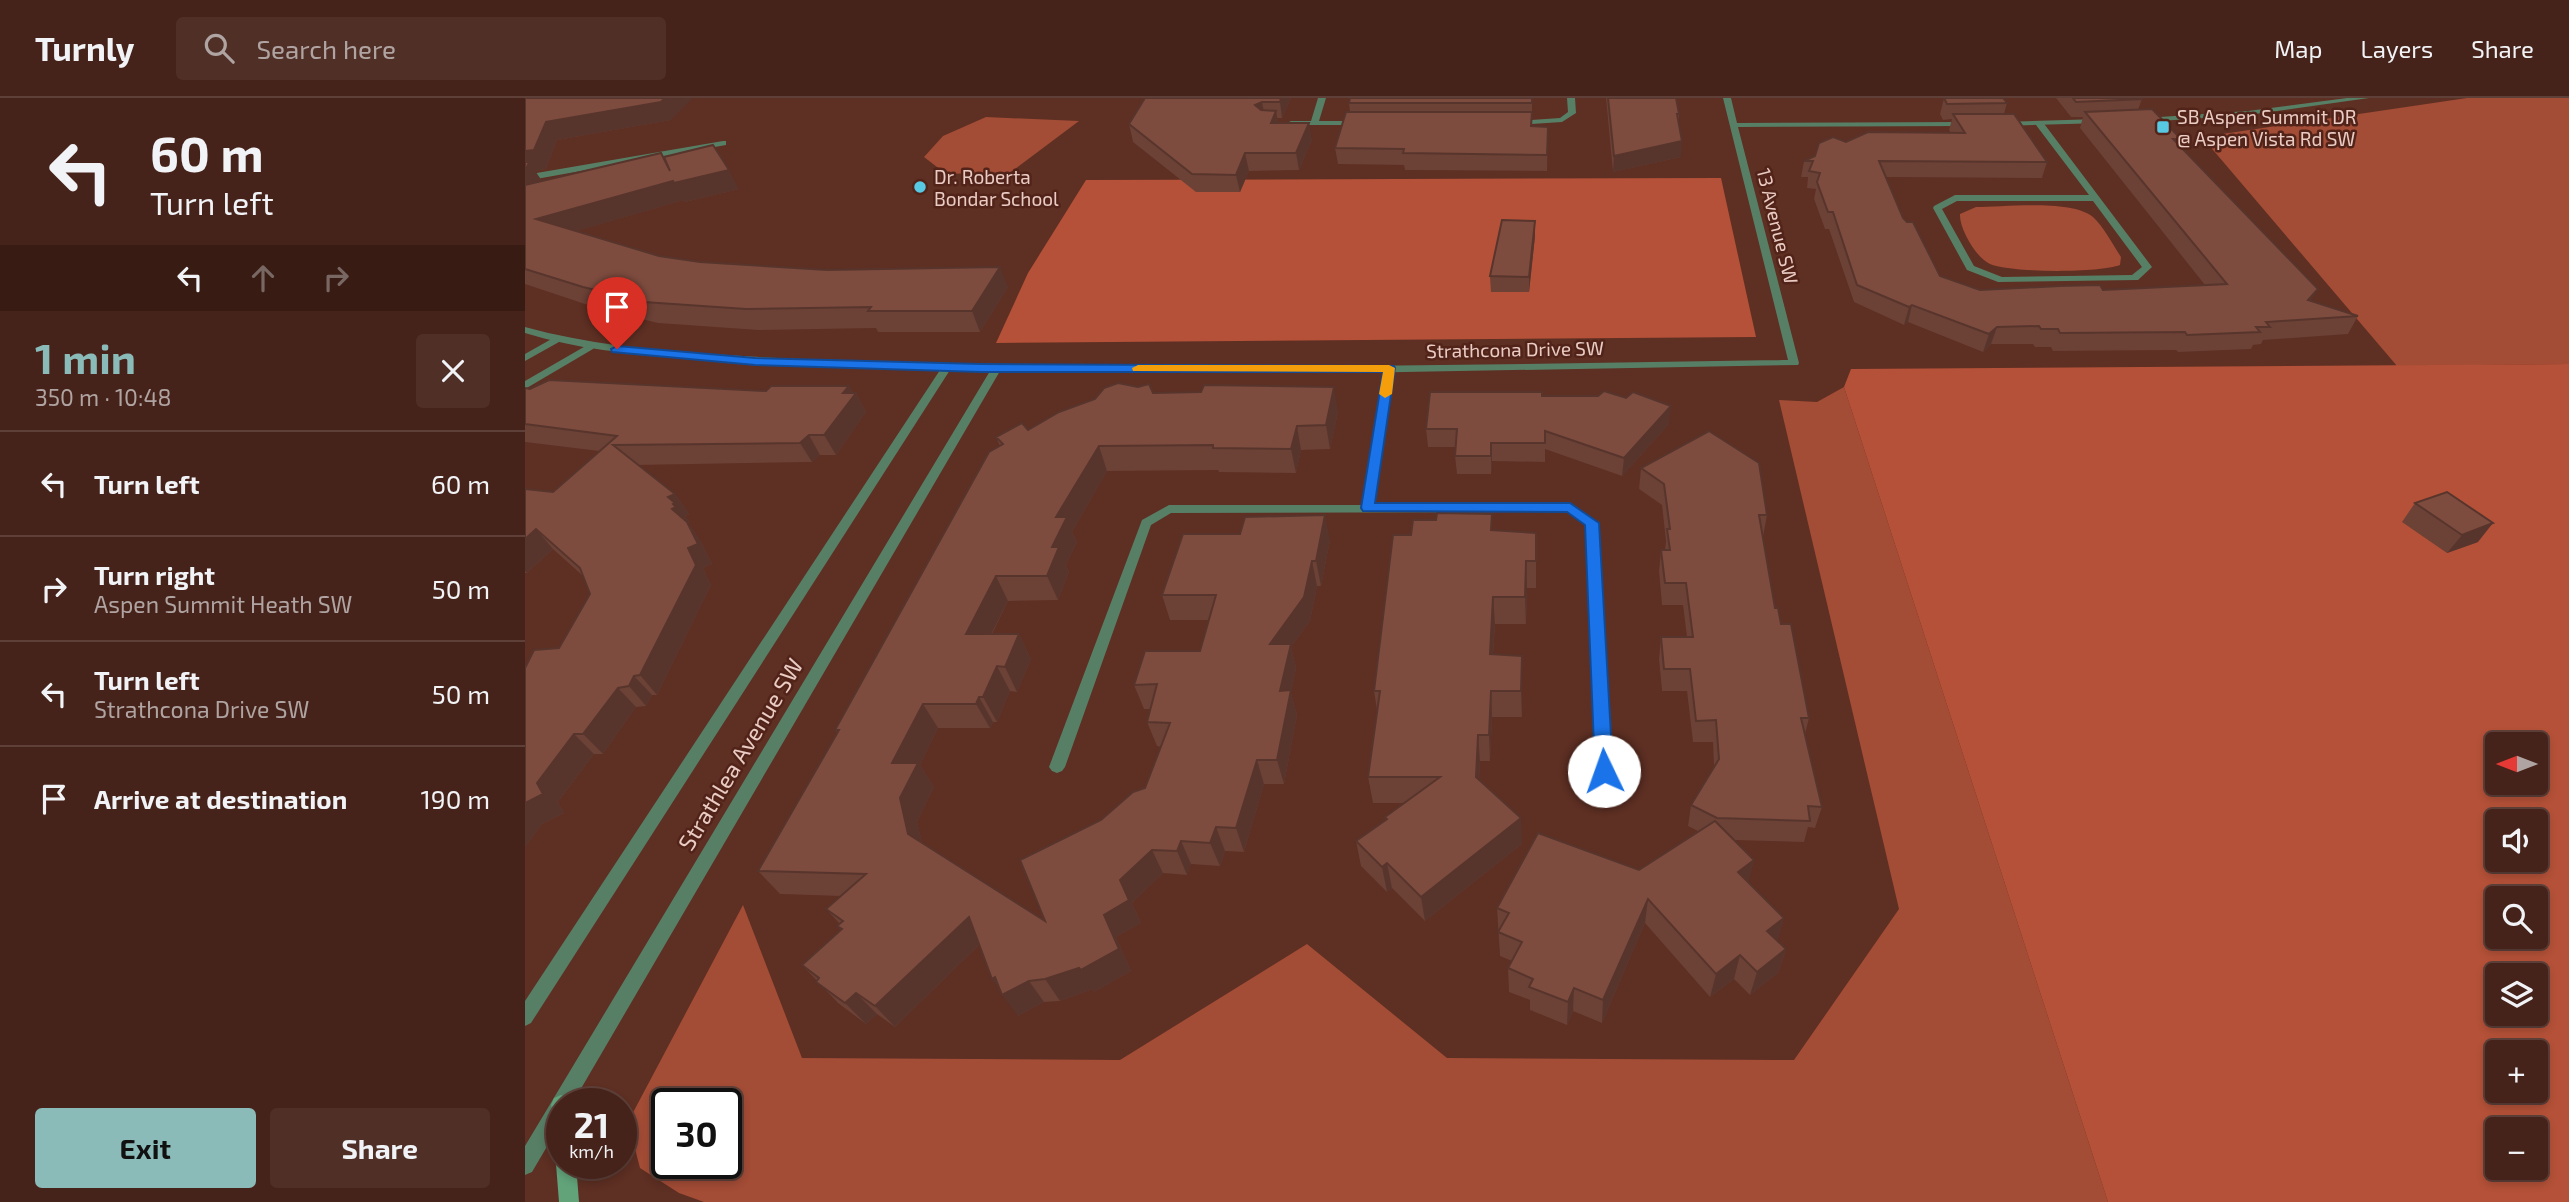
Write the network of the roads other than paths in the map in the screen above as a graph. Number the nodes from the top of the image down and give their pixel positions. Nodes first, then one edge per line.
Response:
1 (1322, 98) edge
2 (1571, 98) edge
3 (1727, 98) edge
4 (2365, 98) edge
5 (2129, 120) edge
6 (2116, 121) edge
7 (1368, 123) edge
8 (1503, 123) edge
9 (2039, 123) junction
10 (1277, 124) edge
11 (1314, 124) junction
12 (1974, 124) edge
13 (1987, 124) edge
14 (1734, 125) junction
15 (723, 143) dead end
16 (525, 178) edge
17 (2095, 198) junction
18 (525, 330) edge
19 (555, 340) junction
20 (589, 346) junction
21 (525, 358) edge
22 (1794, 363) joint
23 (947, 367) junction
24 (997, 368) junction
25 (1389, 368) junction
26 (525, 386) edge
27 (1368, 508) junction
28 (1057, 767) dead end
29 (1604, 771) dead end
30 (525, 1017) edge
31 (571, 1088) edge
32 (546, 1130) edge
33 (525, 1165) edge
34 (567, 1179) edge
35 (569, 1202) edge

1 - 11 street
2 - 8 street
3 - 14 street, 13 Avenue SW
4 - 5 street
6 - 9 street
7 - 11 street
9 - 13 street
9 - 17 street
10 - 11 street
12 - 14 street
14 - 22 street, 13 Avenue SW
15 - 16 street
17 - 17 street
18 - 19 street, Strathcona Drive SW
19 - 20 street, Strathcona Drive SW
19 - 21 street
20 - 23 street, Strathcona Drive SW
20 - 26 street
22 - 25 street, Strathcona Drive SW
23 - 24 street, Strathcona Drive SW
23 - 30 street, Strathlea Avenue SW
24 - 25 street, Strathcona Drive SW
24 - 31 street, Strathlea Avenue SW
25 - 27 street
27 - 28 street
27 - 29 street
32 - 33 street, Strathlea Avenue SW
34 - 35 main road

